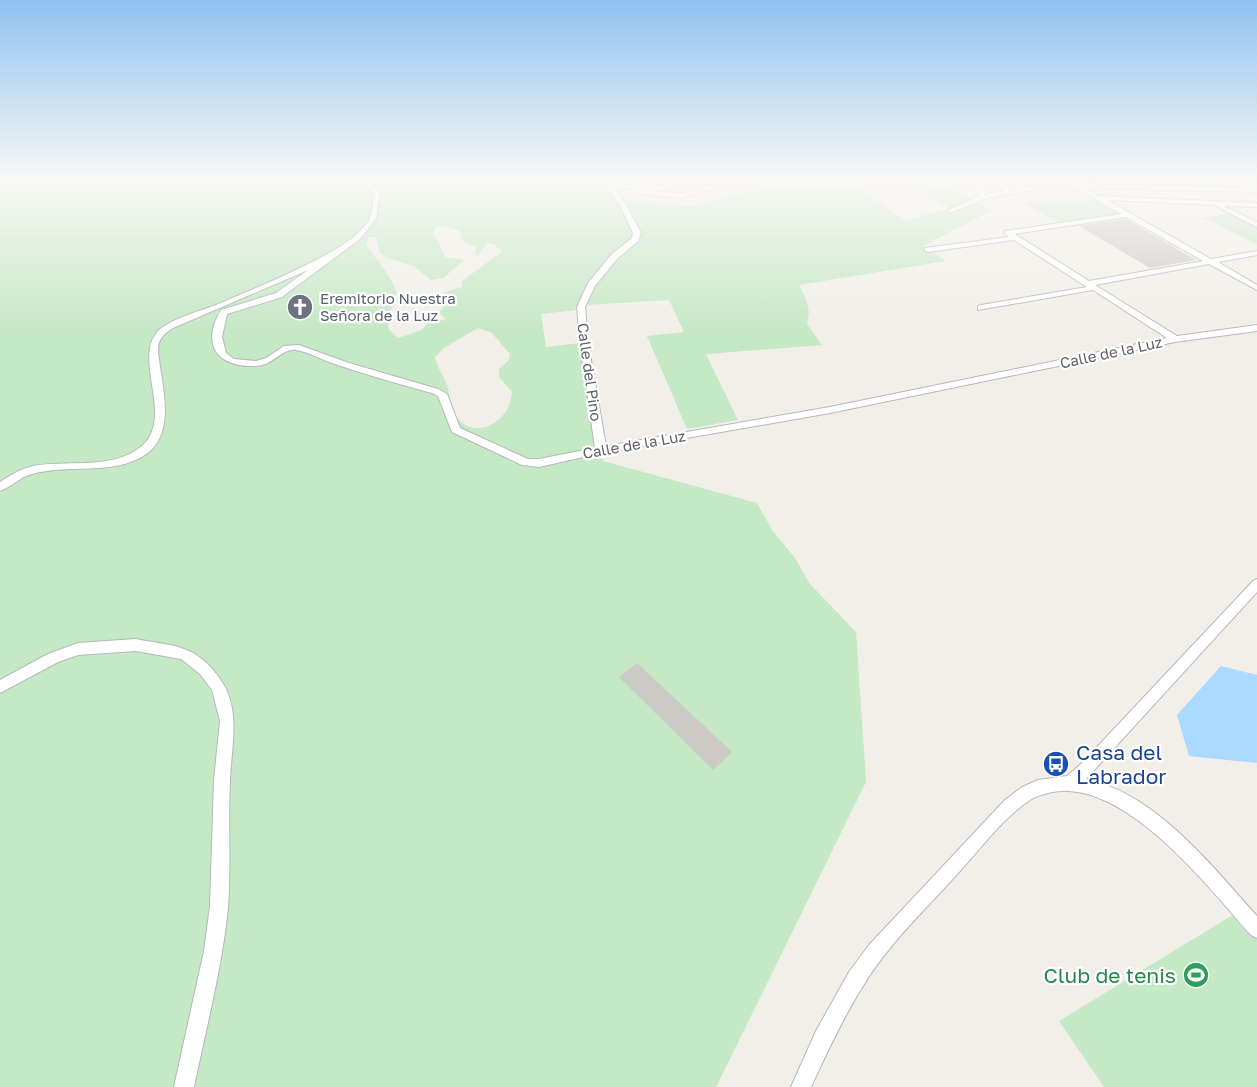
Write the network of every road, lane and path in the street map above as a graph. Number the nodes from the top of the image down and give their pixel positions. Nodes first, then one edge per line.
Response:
1 (363, 230) edge
2 (635, 230) edge
3 (1044, 230) edge
4 (1153, 230) edge
5 (1011, 236) junction
6 (928, 250) dead end
7 (1257, 253) edge
8 (335, 254) junction
9 (1208, 261) junction
10 (1257, 276) edge
11 (1239, 278) junction
12 (1090, 286) junction
13 (1257, 288) edge
14 (279, 295) junction
15 (236, 298) junction
16 (981, 308) dead end
17 (1257, 328) edge
18 (1175, 339) junction
19 (601, 450) junction
20 (0, 487) edge
21 (1257, 584) edge
22 (0, 687) edge
23 (1070, 783) junction
24 (1257, 929) edge
25 (184, 1087) edge
26 (801, 1087) edge

1 - 8 street
2 - 19 street, Calle del Pino
3 - 5 street
4 - 9 street
5 - 6 street
5 - 12 street
7 - 9 street
8 - 14 street, Calle de la Luz
8 - 15 street
9 - 11 street
9 - 12 street
10 - 11 street
11 - 13 street
12 - 16 street
12 - 18 street
14 - 15 street
14 - 19 street, Calle de la Luz
15 - 20 street
17 - 18 street, Calle de la Luz
18 - 19 street, Calle de la Luz
21 - 23 street
22 - 25 street
23 - 24 street
23 - 26 street

